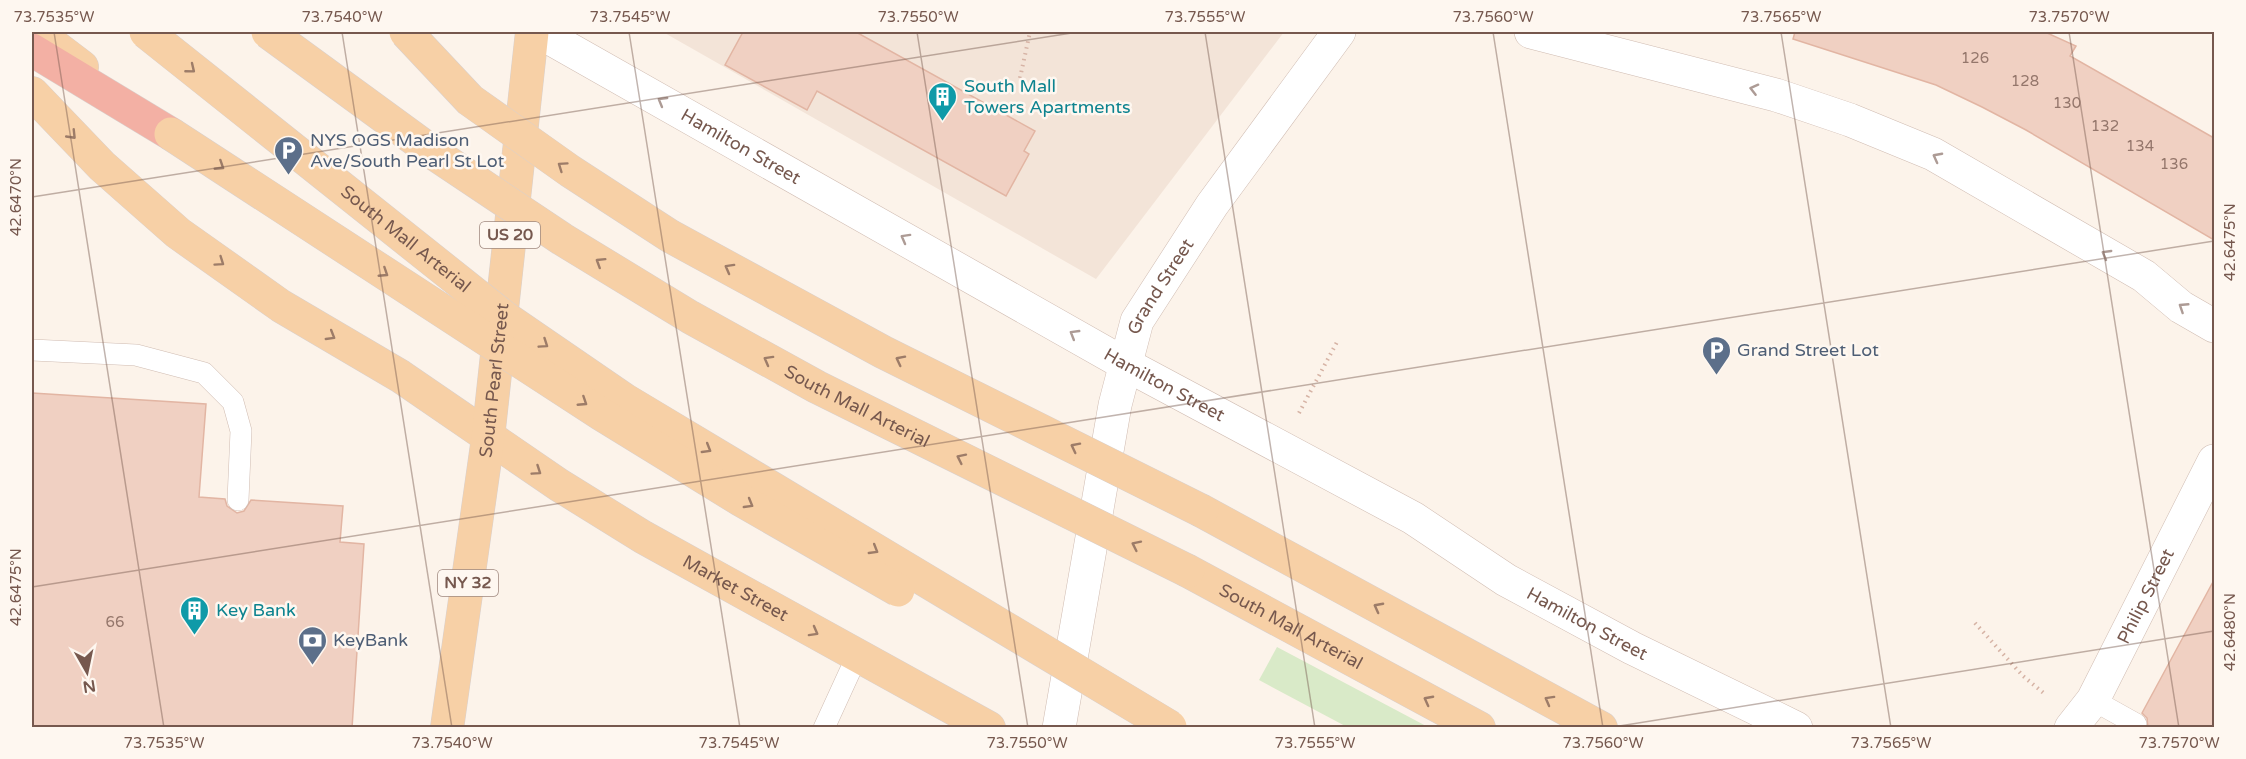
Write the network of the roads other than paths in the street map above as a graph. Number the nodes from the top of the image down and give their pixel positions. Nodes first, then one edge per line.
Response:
1 (36, 32) edge
2 (146, 32) edge
3 (268, 32) edge
4 (406, 32) edge
5 (532, 32) edge
6 (539, 32) edge
7 (1339, 32) edge
8 (1531, 32) edge
9 (32, 50) edge
10 (32, 93) edge
11 (171, 135) junction
12 (2214, 326) edge
13 (32, 350) edge
14 (1125, 364) junction
15 (488, 438) junction
16 (2214, 461) edge
17 (238, 500) dead end
18 (857, 656) junction
19 (2080, 716) edge
20 (2136, 724) dead end
21 (1170, 727) edge
22 (447, 728) edge
23 (824, 728) edge
24 (989, 728) edge
25 (1059, 728) edge
26 (1479, 728) edge
27 (1601, 728) edge
28 (1796, 728) edge

1 - 11 main road
2 -> 21 main road, South Mall Arterial, bridge
26 -> 3 main road, South Mall Arterial, bridge
27 -> 4 main road, bridge
5 - 15 main road, South Pearl Street / US 20
14 -> 6 street, Hamilton Street
7 - 14 street, Grand Street
12 -> 8 street
9 - 11 highway
10 -> 15 main road, Market Street
11 -> 21 main road, bridge
13 - 17 lane
14 - 25 street, Grand Street
14 - 28 street, Hamilton Street
15 -> 18 main road, Market Street
15 - 22 main road, South Pearl Street / NY 32
16 - 19 street, Philip Street
18 - 23 lane
18 - 24 main road, Market Street
19 - 20 lane

